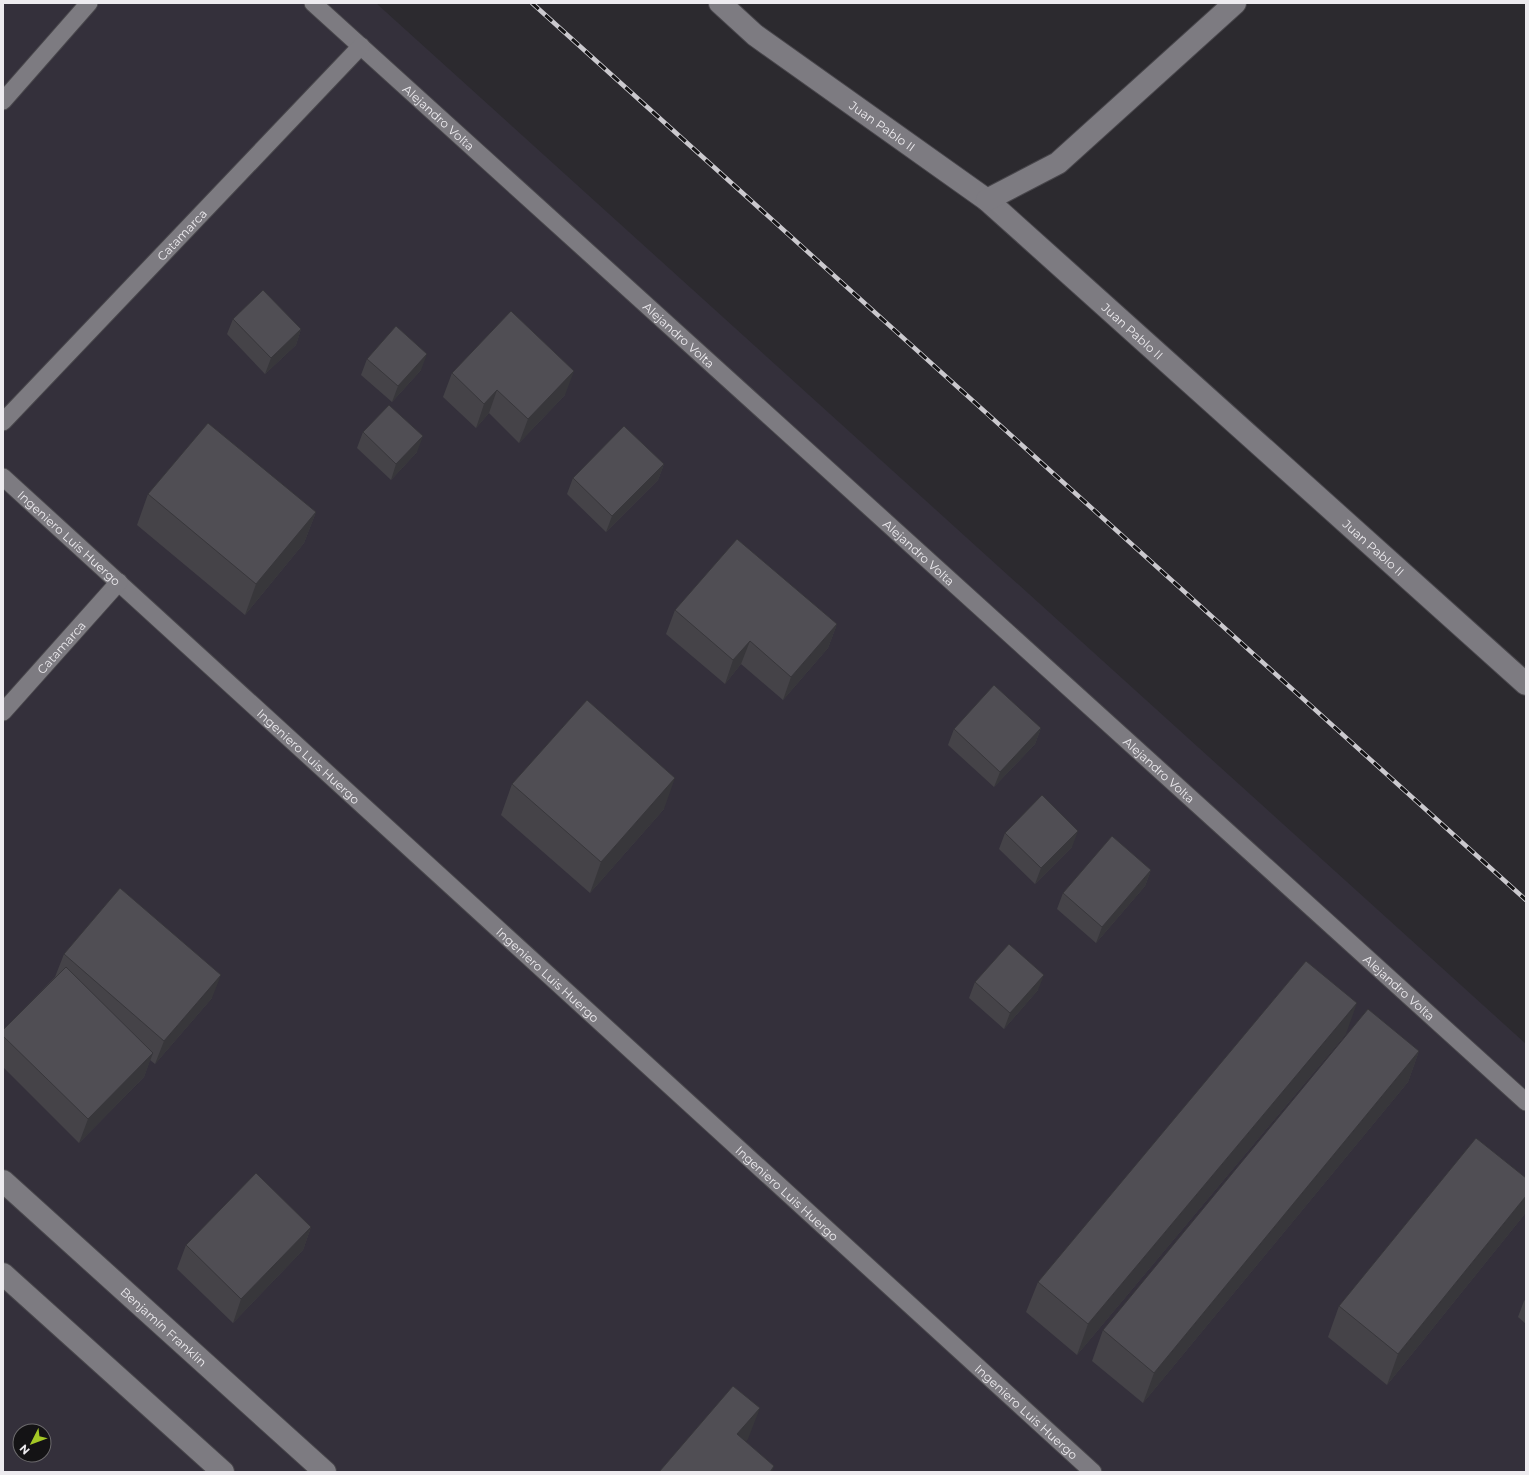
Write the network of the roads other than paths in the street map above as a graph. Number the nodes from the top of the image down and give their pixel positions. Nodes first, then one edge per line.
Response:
1 (89, 3) edge
2 (313, 3) edge
3 (720, 3) edge
4 (1234, 3) edge
5 (360, 46) junction
6 (3, 101) edge
7 (987, 200) junction
8 (3, 422) edge
9 (3, 477) edge
10 (119, 582) junction
11 (1526, 684) edge
12 (3, 712) edge
13 (1526, 1102) edge
14 (3, 1181) edge
15 (3, 1274) edge
16 (223, 1472) edge
17 (325, 1472) edge
18 (1093, 1472) edge

1 - 6 lane
2 - 5 lane, Alejandro Volta
3 - 7 street, Juan Pablo II
4 - 7 street
5 - 8 lane, Catamarca
5 - 13 lane, Alejandro Volta
7 - 11 street, Juan Pablo II
9 - 10 lane, Ingeniero Luis Huergo
10 - 12 lane, Catamarca
10 - 18 lane, Ingeniero Luis Huergo
14 - 17 street, Benjamín Franklin
15 - 16 street

